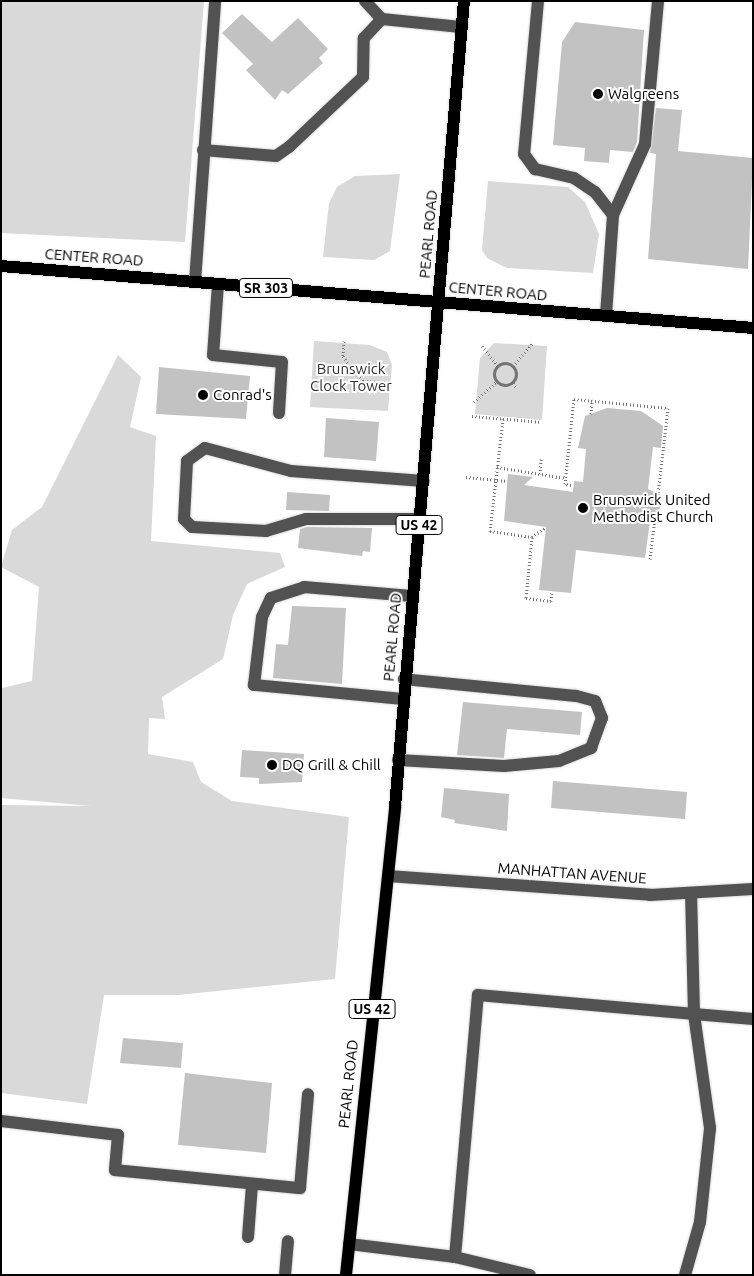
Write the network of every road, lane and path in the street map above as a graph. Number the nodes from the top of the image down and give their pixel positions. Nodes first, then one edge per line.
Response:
1 (215, 1) edge
2 (364, 1) edge
3 (464, 1) edge
4 (538, 1) edge
5 (658, 1) edge
6 (382, 18) junction
7 (461, 27) junction
8 (203, 150) junction
9 (613, 215) junction
10 (1, 266) edge
11 (195, 282) junction
12 (218, 284) junction
13 (438, 302) junction
14 (606, 316) junction
15 (753, 328) edge
16 (344, 341) dead end
17 (533, 343) dead end
18 (482, 346) dead end
19 (498, 366) junction
20 (513, 366) junction
21 (497, 382) junction
22 (393, 383) dead end
23 (512, 383) junction
24 (516, 387) dead end
25 (592, 400) junction
26 (474, 402) dead end
27 (279, 413) dead end
28 (590, 414) dead end
29 (472, 416) dead end
30 (503, 419) junction
31 (542, 422) dead end
32 (541, 459) dead end
33 (497, 467) junction
34 (540, 474) junction
35 (466, 477) dead end
36 (565, 478) junction
37 (496, 480) junction
38 (424, 481) junction
39 (508, 481) dead end
40 (571, 485) dead end
41 (658, 495) dead end
42 (420, 519) junction
43 (655, 521) dead end
44 (546, 527) dead end
45 (532, 537) junction
46 (650, 559) dead end
47 (552, 591) dead end
48 (412, 596) junction
49 (404, 679) junction
50 (402, 699) junction
51 (398, 760) junction
52 (388, 876) junction
53 (753, 889) edge
54 (691, 896) junction
55 (694, 1014) junction
56 (753, 1018) edge
57 (308, 1094) dead end
58 (1, 1121) edge
59 (252, 1184) junction
60 (248, 1237) dead end
61 (288, 1241) dead end
62 (349, 1244) junction
63 (456, 1257) junction
64 (285, 1275) edge
65 (346, 1275) edge
66 (530, 1275) edge
67 (685, 1275) edge

1 - 8 street
2 - 6 street
3 - 7 main road, PEARL ROAD / US 42
4 - 9 street
5 - 9 street
6 - 7 street
6 - 8 street
7 - 13 main road, PEARL ROAD / US 42
8 - 11 street
9 - 14 street
10 - 11 main road, CENTER ROAD / SR 303
11 - 12 main road, CENTER ROAD / SR 303
12 - 13 main road, CENTER ROAD / SR 303
12 - 27 street
13 - 14 main road, CENTER ROAD / SR 303
13 - 38 main road, PEARL ROAD / US 42
14 - 15 main road, CENTER ROAD / SR 303
16 - 22 path
17 - 20 path
18 - 19 path
19 - 20 path
19 - 21 path
20 - 23 path
21 - 23 path
21 - 26 path
23 - 24 path
25 - 28 path
25 - 36 path
25 - 41 path
29 - 30 path
30 - 31 path
30 - 33 path
32 - 34 path
33 - 34 path
33 - 37 path
34 - 36 path
35 - 37 path
36 - 40 path
37 - 39 path
37 - 45 path
38 - 42 main road, PEARL ROAD / US 42
38 - 42 street
42 - 48 main road, PEARL ROAD / US 42
43 - 46 path
44 - 45 path
45 - 47 path
48 - 49 main road, PEARL ROAD / US 42
48 - 50 street
49 - 50 main road, PEARL ROAD / US 42
49 - 51 street
50 - 51 main road, PEARL ROAD / US 42
51 - 52 main road, PEARL ROAD / US 42
52 - 54 street, MANHATTAN AVENUE
52 - 62 main road, PEARL ROAD / US 42
53 - 54 street, MANHATTAN AVENUE
54 - 55 street
55 - 56 street
55 - 63 street
55 - 67 street
57 - 59 street
58 - 59 street
59 - 60 street
61 - 64 street
62 - 63 street
62 - 65 main road, PEARL ROAD / US 42
63 - 66 street

